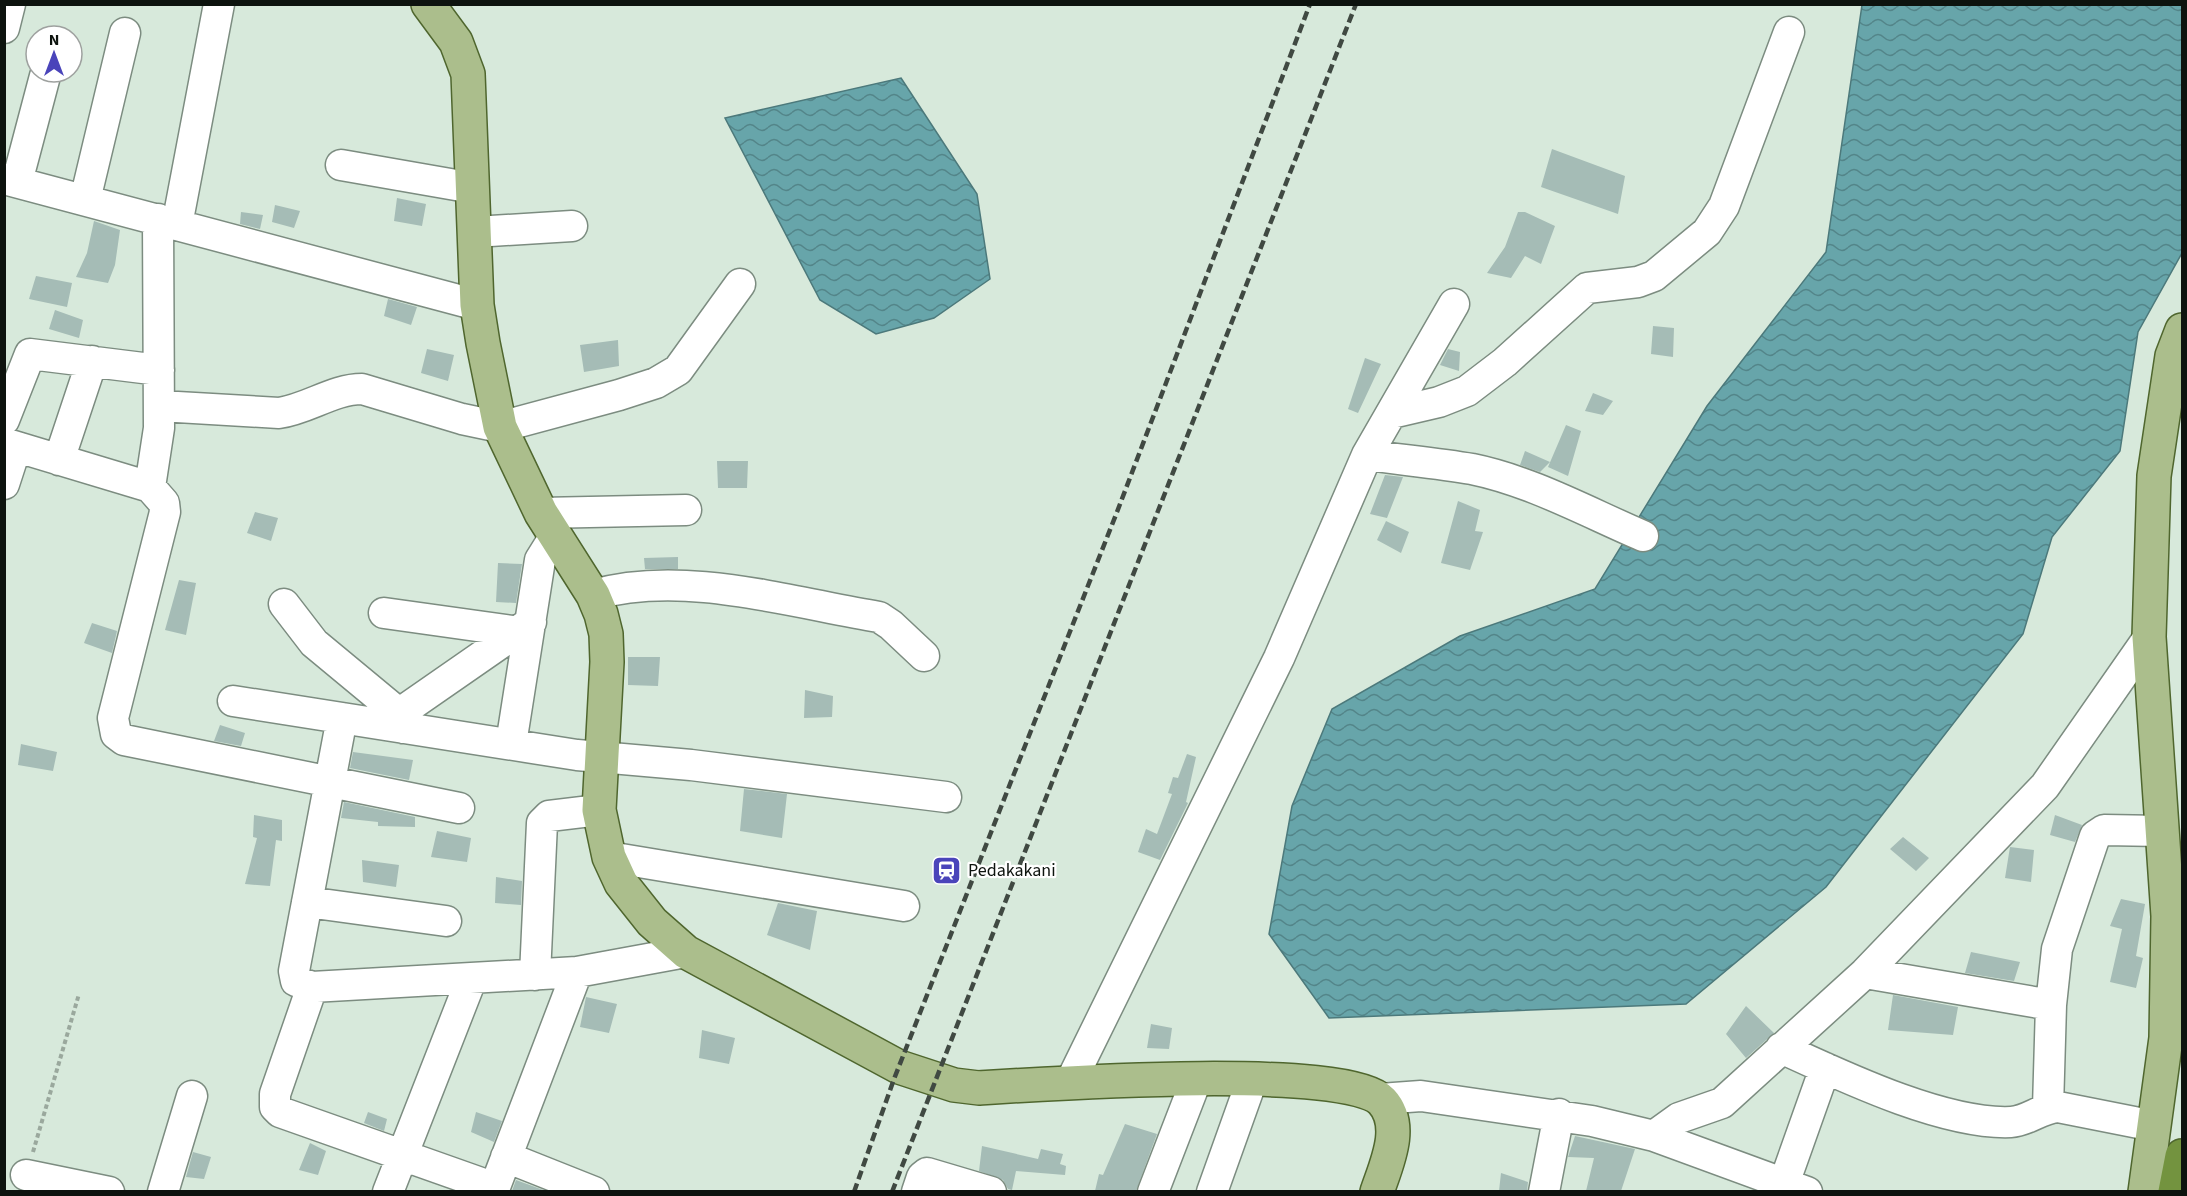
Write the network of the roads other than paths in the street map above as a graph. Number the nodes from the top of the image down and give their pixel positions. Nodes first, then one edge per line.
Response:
1 (10, 4) edge
2 (219, 4) edge
3 (428, 4) edge
4 (4, 28) edge
5 (1789, 32) dead end
6 (125, 33) dead end
7 (42, 84) edge
8 (341, 165) dead end
9 (11, 181) edge
10 (473, 188) junction
11 (85, 200) junction
12 (167, 222) junction
13 (572, 226) dead end
14 (475, 232) junction
15 (740, 284) dead end
16 (1454, 304) dead end
17 (477, 305) junction
18 (2182, 330) edge
19 (92, 361) junction
20 (159, 370) junction
21 (160, 406) junction
22 (1392, 413) junction
23 (4, 420) edge
24 (500, 427) junction
25 (10, 445) edge
26 (1367, 455) junction
27 (58, 460) junction
28 (4, 484) edge
29 (150, 487) junction
30 (686, 510) dead end
31 (548, 524) junction
32 (1643, 536) dead end
33 (593, 595) junction
34 (284, 604) dead end
35 (384, 613) dead end
36 (525, 627) junction
37 (2149, 637) junction
38 (924, 656) dead end
39 (233, 701) dead end
40 (342, 718) junction
41 (400, 721) junction
42 (511, 744) junction
43 (602, 758) junction
44 (329, 783) junction
45 (946, 797) dead end
46 (459, 808) dead end
47 (599, 810) junction
48 (2162, 831) junction
49 (609, 857) junction
50 (307, 902) junction
51 (904, 906) dead end
52 (446, 921) dead end
53 (686, 952) junction
54 (577, 972) junction
55 (1865, 974) junction
56 (535, 975) junction
57 (471, 980) junction
58 (312, 987) junction
59 (2051, 1005) junction
60 (1782, 1048) junction
61 (1825, 1068) junction
62 (1197, 1078) junction
63 (1252, 1080) junction
64 (1071, 1083) junction
65 (192, 1096) dead end
66 (1380, 1099) junction
67 (2048, 1108) junction
68 (1559, 1114) junction
69 (2154, 1126) junction
70 (1654, 1136) junction
71 (402, 1155) junction
72 (2182, 1156) edge
73 (506, 1157) junction
74 (26, 1175) road end
75 (1791, 1189) edge
76 (494, 1190) edge
77 (109, 1191) edge
78 (163, 1191) edge
79 (388, 1191) edge
80 (594, 1191) edge
81 (916, 1191) edge
82 (991, 1191) edge
83 (1153, 1191) edge
84 (1212, 1191) edge
85 (1377, 1191) edge
86 (1544, 1191) edge
87 (2145, 1191) edge
88 (2175, 1191) edge

1 - 4 street
2 - 12 street
3 - 10 main road
5 - 22 street
6 - 11 street
7 - 9 street
8 - 10 street
9 - 11 street
10 - 14 main road
11 - 12 street
12 - 17 street
12 - 20 street
13 - 14 street
14 - 17 main road
15 - 24 street
16 - 22 street
17 - 24 main road
18 - 37 main road
19 - 20 street
19 - 23 street
19 - 27 street
20 - 21 street
21 - 24 street
21 - 29 street
22 - 26 street
24 - 31 main road
25 - 27 street
25 - 28 street
26 - 32 street
26 - 64 street
27 - 29 street
29 - 44 street
30 - 31 street
31 - 33 main road
31 - 36 street
33 - 38 street
33 - 43 main road
34 - 41 street
35 - 36 street
36 - 41 street
36 - 42 street
37 - 48 main road
37 - 55 street
39 - 40 street
40 - 41 street
40 - 44 street
41 - 42 street
42 - 43 street
43 - 45 street
43 - 47 main road
44 - 46 street
44 - 50 street
47 - 49 main road
47 - 56 street
48 - 59 street
48 - 69 main road
49 - 51 street
49 - 53 main road
50 - 52 street
50 - 58 street
53 - 54 street
53 - 64 main road
54 - 56 street
54 - 73 street
55 - 59 street
55 - 60 street
56 - 57 street
57 - 58 street
57 - 71 street
58 - 71 street
59 - 67 street
60 - 61 street
60 - 70 street
61 - 67 street
61 - 75 street
62 - 63 main road
62 - 64 main road
62 - 83 street
63 - 66 main road
63 - 84 street
65 - 78 street
66 - 68 street
66 - 85 main road
67 - 69 street
68 - 70 street
68 - 86 street
69 - 87 main road
70 - 75 street
71 - 76 street
71 - 79 street
72 - 88 highway
73 - 76 street
73 - 80 street
74 - 77 street
81 - 82 street

